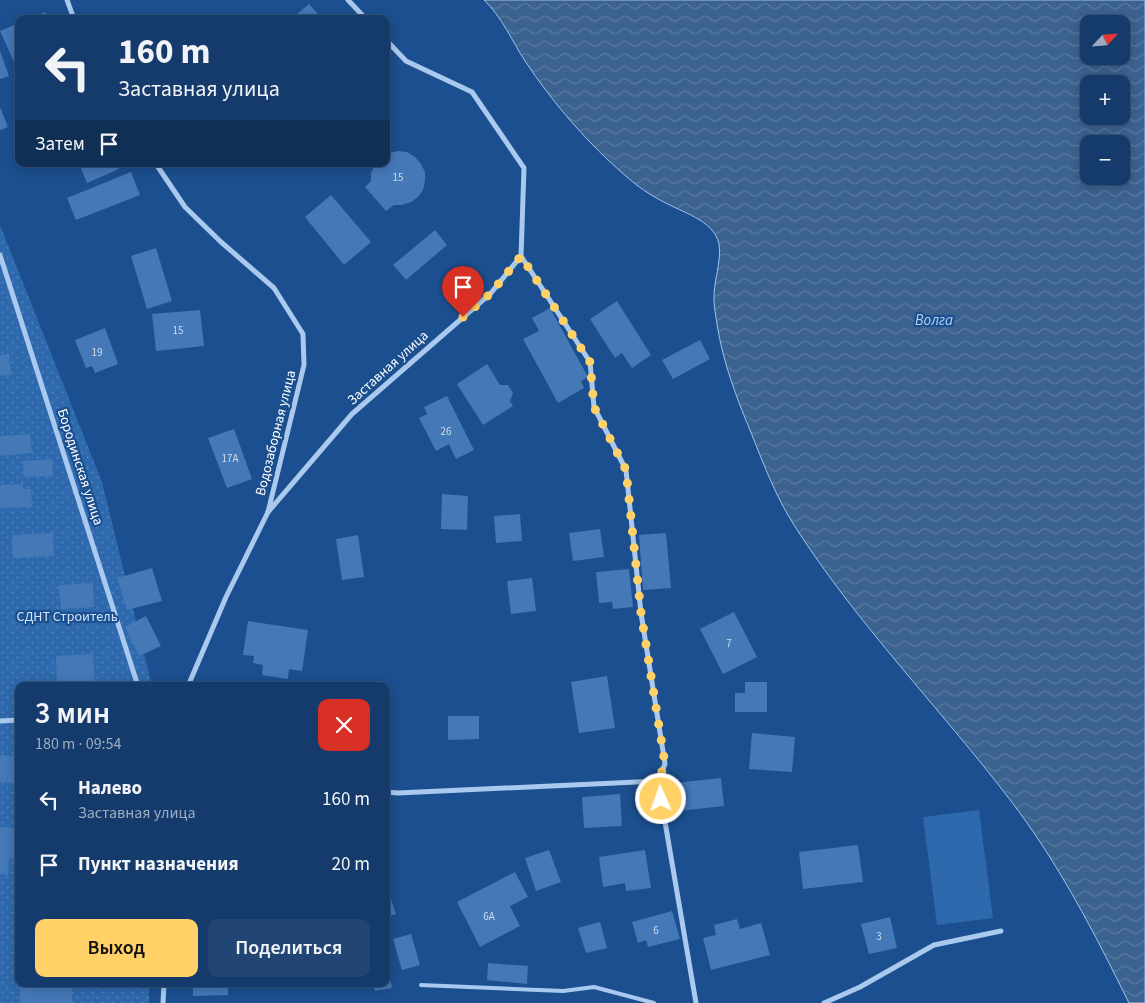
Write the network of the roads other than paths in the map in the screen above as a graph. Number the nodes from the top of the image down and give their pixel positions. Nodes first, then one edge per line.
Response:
1 (67, 0) edge
2 (348, 0) edge
3 (73, 15) edge
4 (362, 15) edge
5 (390, 44) edge
6 (158, 167) edge
7 (0, 255) edge
8 (521, 256) junction
9 (268, 512) junction
10 (137, 682) edge
11 (190, 682) edge
12 (15, 720) edge
13 (0, 721) edge
14 (658, 781) junction
15 (390, 792) edge
16 (1001, 931) dead end
17 (421, 985) dead end
18 (164, 987) edge
19 (163, 1003) edge
20 (654, 1003) edge
21 (696, 1003) edge
22 (824, 1003) edge

1 - 3 street
2 - 4 street
5 - 8 street
6 - 9 street, Водозаборная улица
7 - 10 street, Бородинская улица
8 - 9 street, Заставная улица
8 - 14 street
9 - 11 street, Водозаборная улица
12 - 13 street
14 - 15 street
14 - 21 street
16 - 22 street
17 - 20 lane
18 - 19 street

